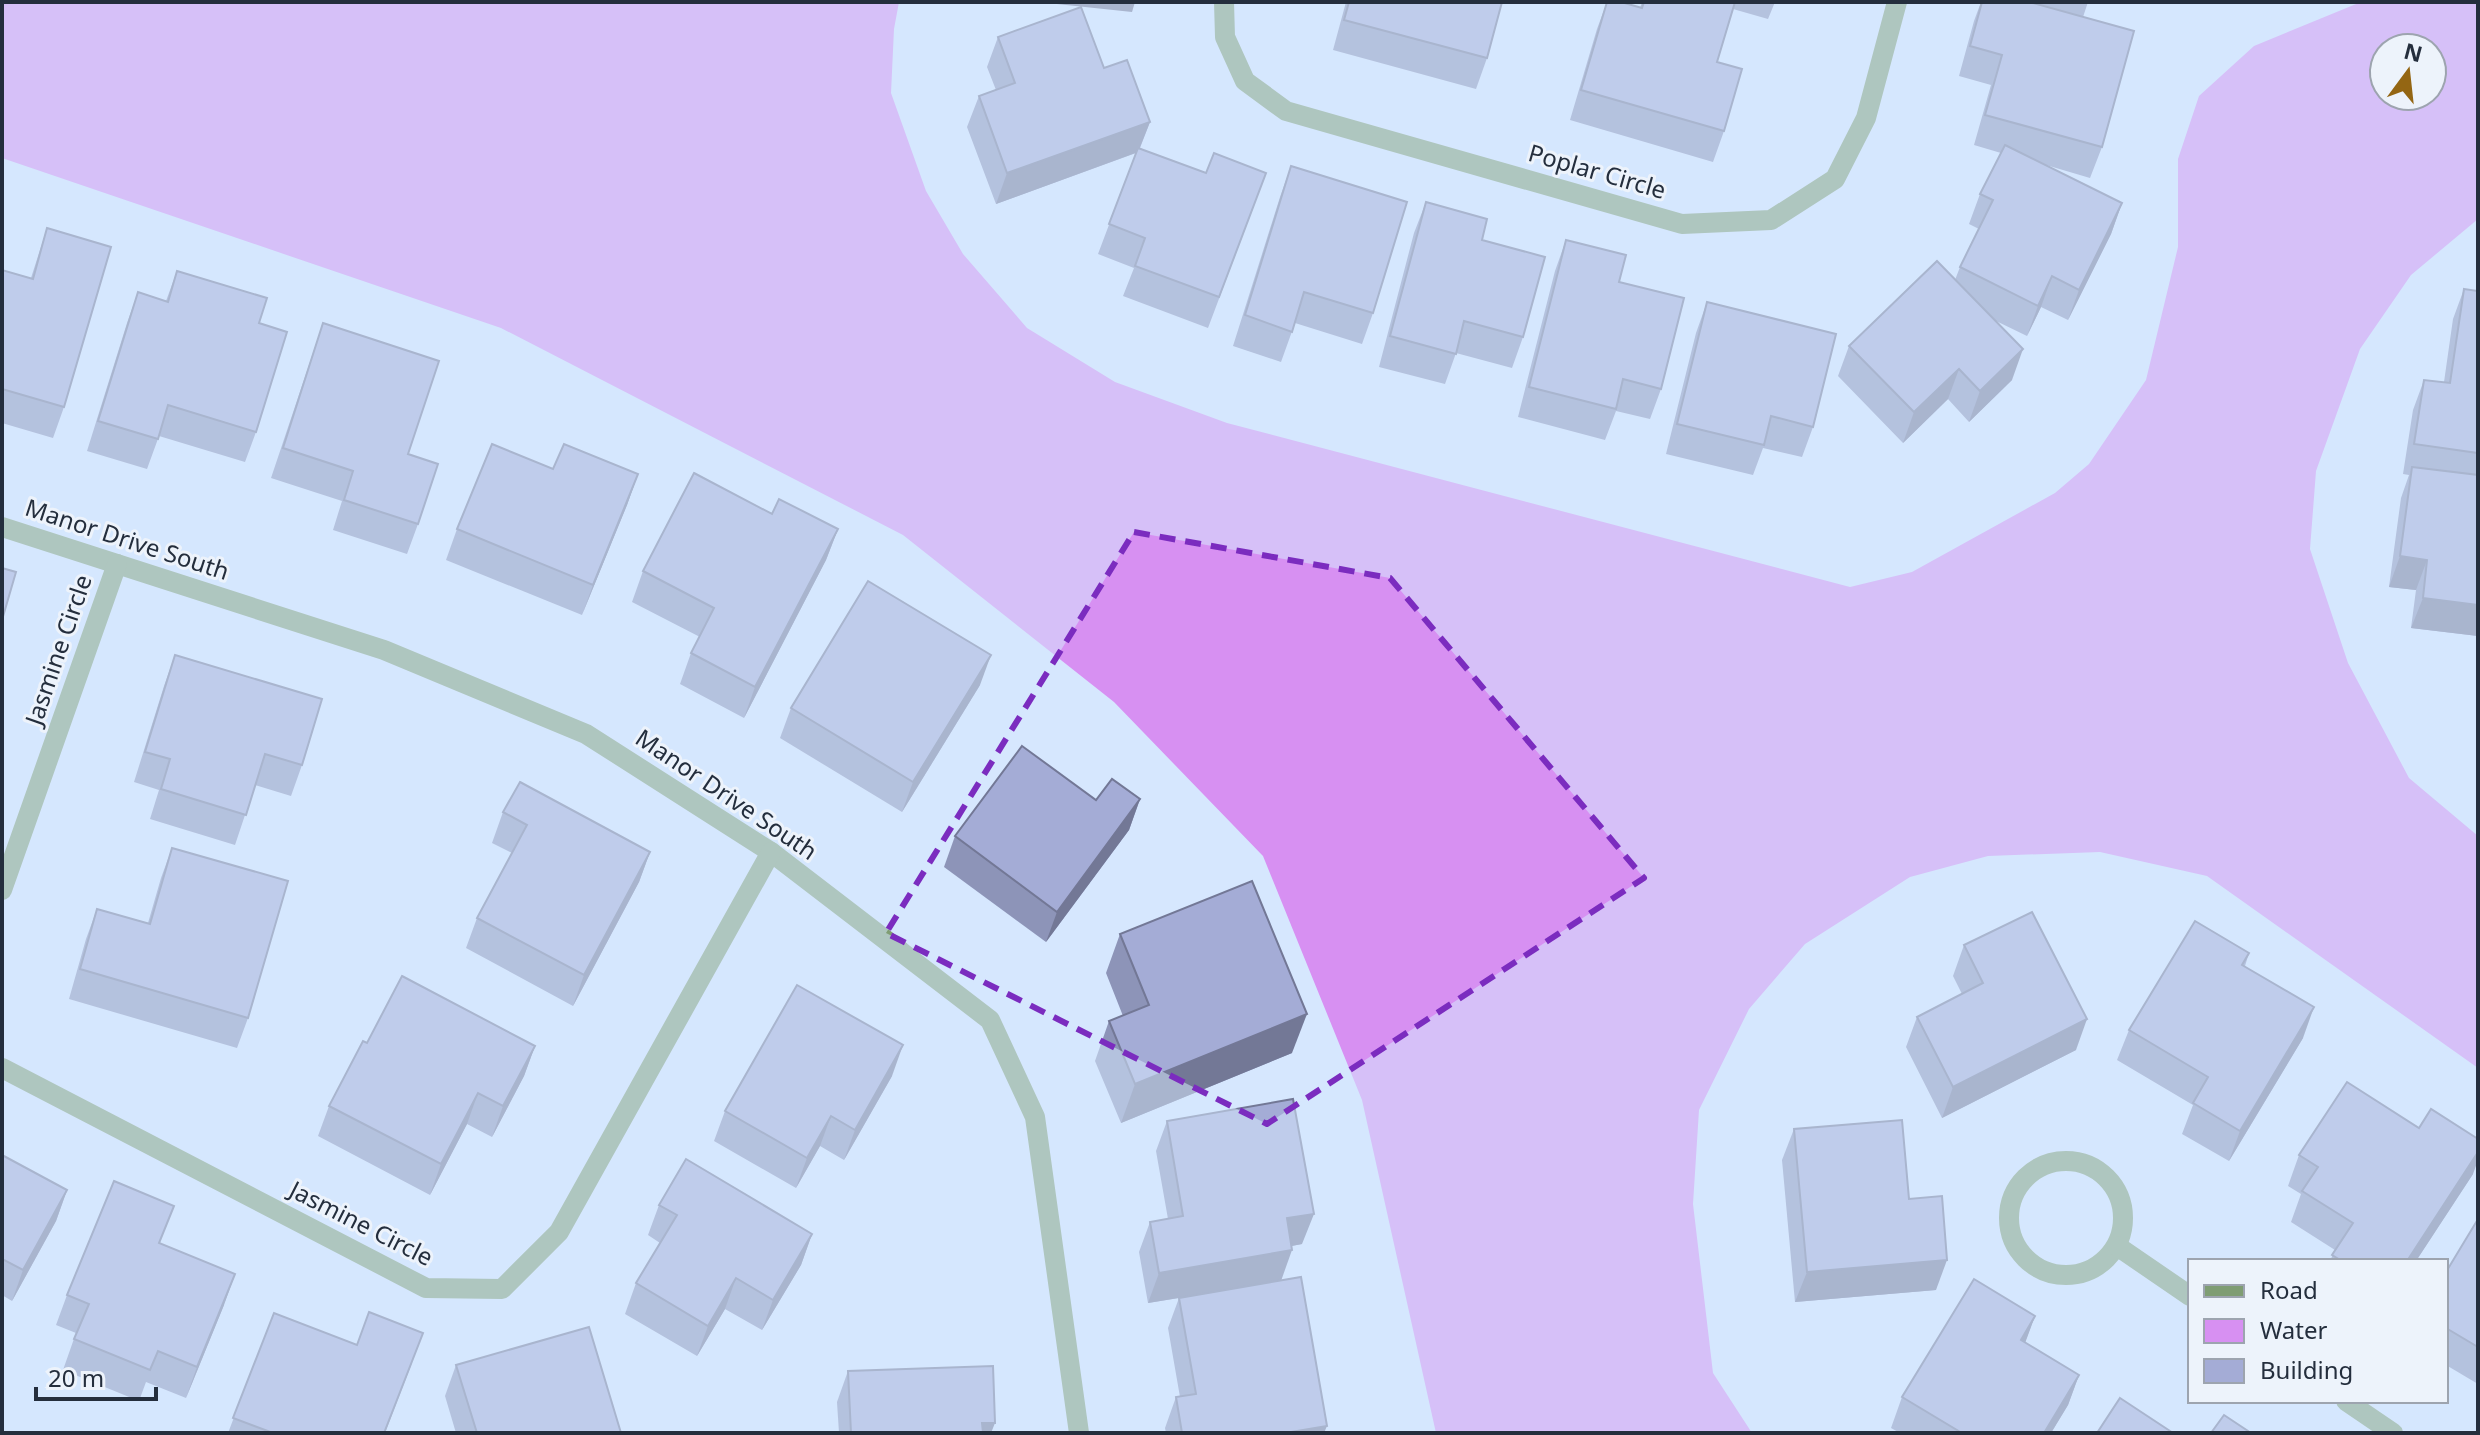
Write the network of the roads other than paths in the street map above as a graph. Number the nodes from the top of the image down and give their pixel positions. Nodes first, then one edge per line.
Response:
1 (1224, 2) edge
2 (1897, 2) edge
3 (2, 527) edge
4 (117, 564) junction
5 (771, 852) junction
6 (2, 890) edge
7 (2, 1068) edge
8 (2117, 1246) junction
9 (2188, 1295) edge
10 (2349, 1403) edge
11 (1079, 1433) edge
12 (2393, 1433) edge

1 - 2 street, Poplar Circle
3 - 4 street, Manor Drive South
4 - 5 street, Manor Drive South
4 - 6 street, Jasmine Circle
5 - 7 street, Jasmine Circle
5 - 11 street, Manor Drive South
8 - 8 street
8 - 9 street
10 - 12 street

